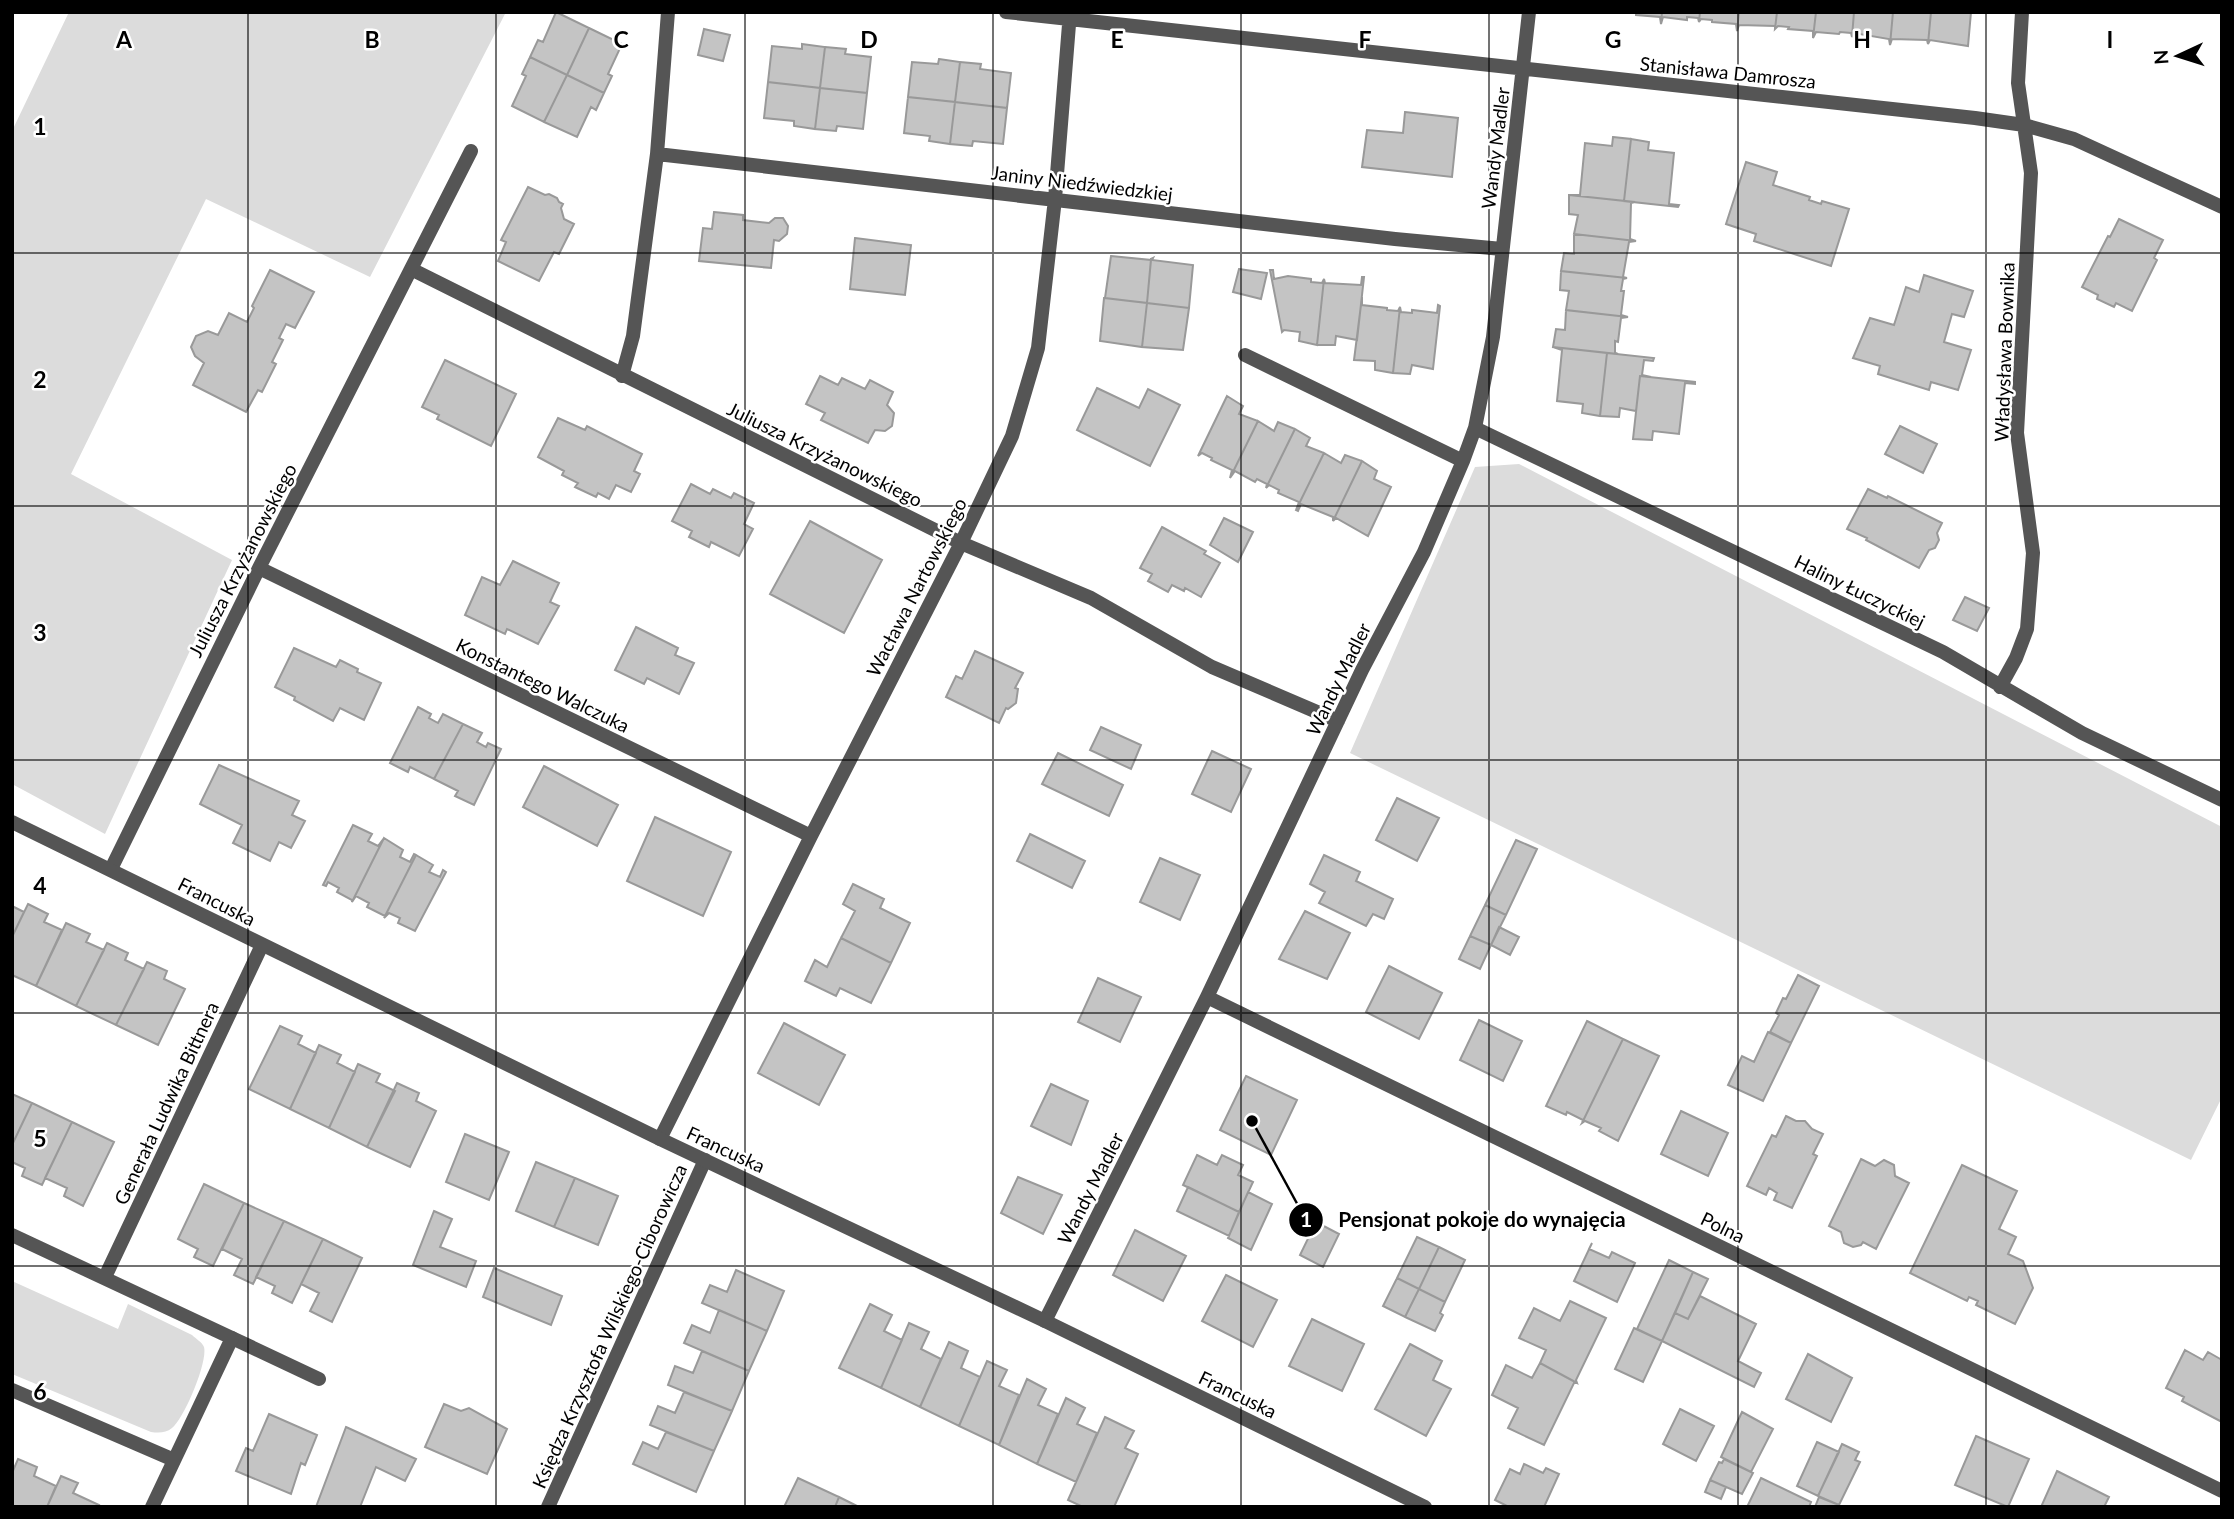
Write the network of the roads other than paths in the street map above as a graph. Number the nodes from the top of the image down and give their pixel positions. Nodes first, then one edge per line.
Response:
1 (668, 12) edge
2 (1006, 12) edge
3 (1529, 12) edge
4 (2022, 12) edge
5 (1070, 16) edge
6 (1524, 70) junction
7 (2024, 125) junction
8 (471, 151) dead end
9 (657, 154) junction
10 (1055, 199) junction
11 (2222, 207) edge
12 (1502, 249) junction
13 (411, 269) junction
14 (1245, 355) dead end
15 (622, 376) junction
16 (1475, 428) junction
17 (1463, 461) junction
18 (961, 543) junction
19 (259, 568) junction
20 (2000, 687) junction
21 (1338, 721) junction
22 (2222, 800) edge
23 (12, 822) edge
24 (810, 836) junction
25 (111, 869) junction
26 (262, 945) junction
27 (1208, 997) junction
28 (660, 1139) junction
29 (705, 1160) junction
30 (12, 1235) edge
31 (105, 1278) junction
32 (1045, 1321) junction
33 (232, 1338) junction
34 (319, 1379) dead end
35 (12, 1390) edge
36 (174, 1460) junction
37 (2222, 1491) edge
38 (552, 1506) edge
39 (152, 1507) edge
40 (1425, 1507) edge

1 - 9 street
2 - 5 street, Stanisława Damrosza
3 - 6 street, Wandy Madler
4 - 7 street, Władysława Bownika
5 - 6 street, Stanisława Damrosza
5 - 10 street, Wacława Nartowskiego
6 - 7 street, Stanisława Damrosza
6 - 12 street, Wandy Madler
7 - 11 street, Stanisława Damrosza
7 - 20 street, Władysława Bownika
8 - 13 street, Juliusza Krzyżanowskiego
9 - 10 street, Janiny Niedźwiedzkiej
9 - 15 street
10 - 12 street, Janiny Niedźwiedzkiej
10 - 18 street, Wacława Nartowskiego
12 - 16 street, Wandy Madler
13 - 15 street, Juliusza Krzyżanowskiego
13 - 19 street, Juliusza Krzyżanowskiego
14 - 17 street
15 - 18 street, Juliusza Krzyżanowskiego
16 - 17 street, Wandy Madler
16 - 20 street, Haliny Łuczyckiej
17 - 21 street, Wandy Madler
18 - 21 street, Juliusza Krzyżanowskiego
18 - 24 street, Wacława Nartowskiego
19 - 24 street, Konstantego Walczuka
19 - 25 street, Juliusza Krzyżanowskiego
20 - 22 street, Haliny Łuczyckiej
21 - 27 street, Wandy Madler
23 - 25 street, Francuska
24 - 28 street, Wacława Nartowskiego
25 - 26 street, Francuska
26 - 28 street, Francuska
26 - 31 street, Generała Ludwika Bittnera
27 - 32 street, Wandy Madler
27 - 37 street, Polna
28 - 29 street, Francuska
29 - 32 street, Francuska
29 - 38 street, Księdza Krzysztofa Wilskiego-Ciborowicza
30 - 31 street
31 - 33 street
32 - 40 street, Francuska
33 - 34 street
33 - 36 street
35 - 36 street
36 - 39 street

